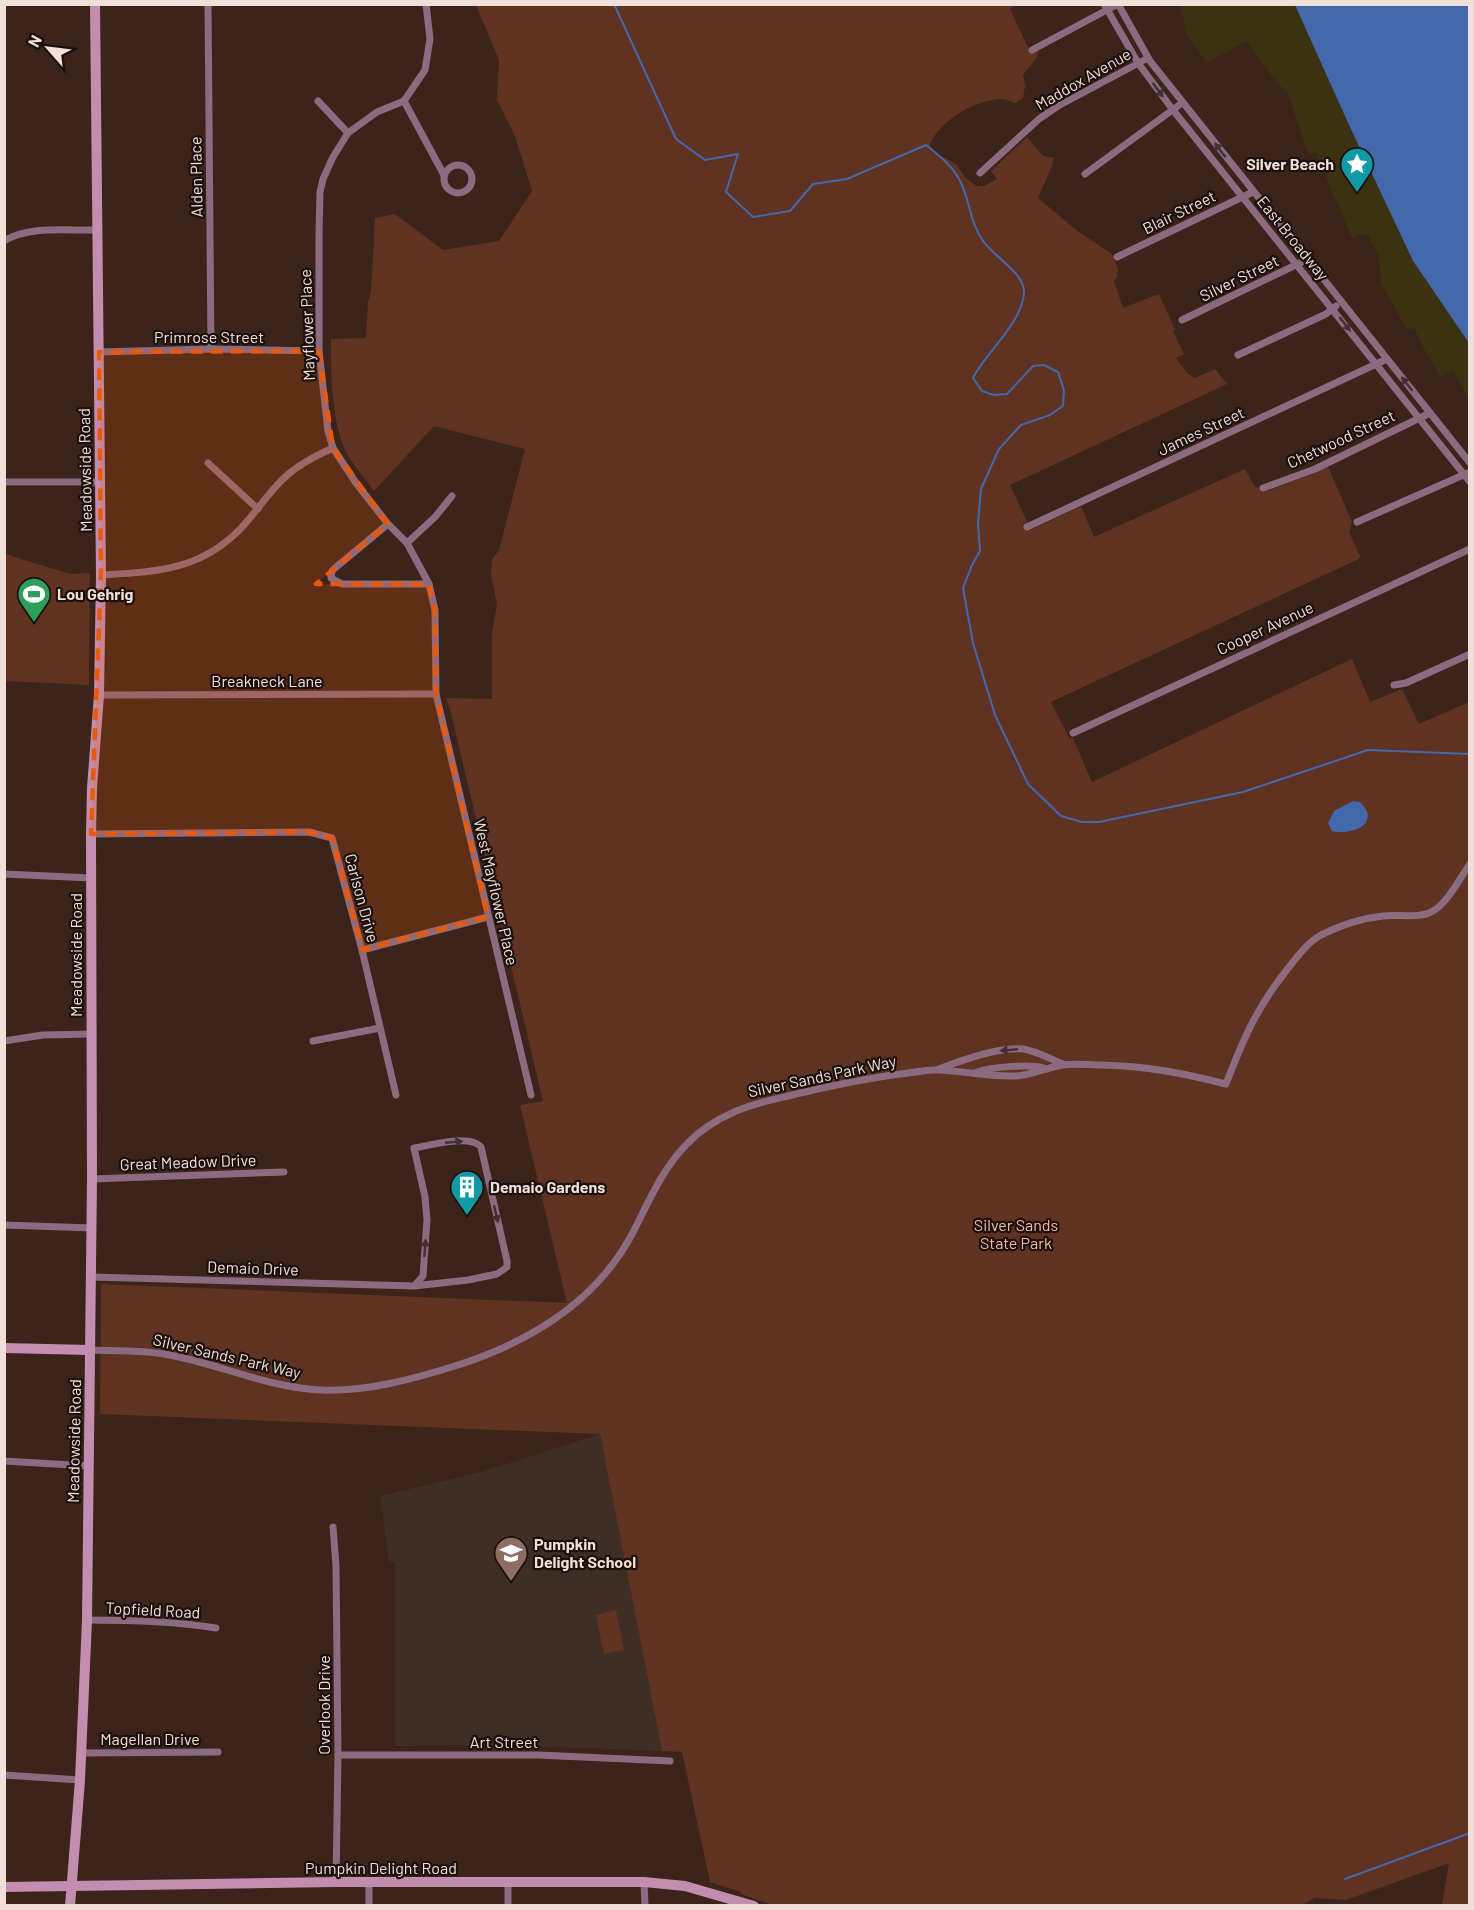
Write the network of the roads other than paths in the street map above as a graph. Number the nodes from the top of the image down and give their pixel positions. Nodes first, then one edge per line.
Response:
1 (95, 4) edge
2 (208, 4) edge
3 (426, 4) edge
4 (1118, 4) edge
5 (1106, 7) edge
6 (1032, 50) dead end
7 (1148, 58) junction
8 (1138, 63) junction
9 (318, 101) dead end
10 (405, 101) junction
11 (1182, 103) junction
12 (1173, 110) junction
13 (348, 133) junction
14 (980, 173) dead end
15 (1085, 174) dead end
16 (444, 175) junction
17 (1253, 192) junction
18 (1243, 197) junction
19 (98, 230) junction
20 (4, 241) edge
21 (1117, 257) dead end
22 (1308, 259) junction
23 (1297, 264) junction
24 (1341, 302) junction
25 (1332, 308) junction
26 (1182, 320) dead end
27 (211, 349) junction
28 (319, 351) junction
29 (99, 352) junction
30 (1238, 355) dead end
31 (1387, 359) junction
32 (1376, 364) junction
33 (1430, 413) junction
34 (1419, 418) junction
35 (333, 448) junction
36 (208, 463) dead end
37 (1470, 463) edge
38 (1467, 474) edge
39 (4, 482) edge
40 (101, 482) junction
41 (1470, 482) edge
42 (1263, 488) dead end
43 (452, 496) dead end
44 (258, 509) junction
45 (1357, 522) dead end
46 (388, 524) junction
47 (1027, 527) dead end
48 (407, 543) junction
49 (1470, 549) edge
50 (102, 575) junction
51 (429, 584) junction
52 (1470, 654) edge
53 (1394, 685) dead end
54 (436, 694) junction
55 (99, 695) junction
56 (1073, 734) dead end
57 (91, 834) junction
58 (1470, 864) edge
59 (4, 874) edge
60 (91, 878) junction
61 (488, 917) junction
62 (362, 950) junction
63 (380, 1028) junction
64 (91, 1034) junction
65 (4, 1041) edge
66 (313, 1041) dead end
67 (1065, 1064) junction
68 (936, 1070) junction
69 (396, 1095) dead end
70 (531, 1095) dead end
71 (284, 1172) dead end
72 (92, 1179) junction
73 (4, 1225) edge
74 (92, 1228) junction
75 (91, 1277) junction
76 (414, 1286) junction
77 (4, 1348) edge
78 (90, 1350) junction
79 (4, 1461) edge
80 (89, 1466) junction
81 (333, 1527) dead end
82 (87, 1620) junction
83 (216, 1628) dead end
84 (218, 1752) dead end
85 (82, 1753) junction
86 (338, 1755) junction
87 (670, 1761) dead end
88 (4, 1775) edge
89 (80, 1780) junction
90 (336, 1882) junction
91 (644, 1882) junction
92 (369, 1883) junction
93 (508, 1883) junction
94 (71, 1885) junction
95 (4, 1887) edge
96 (70, 1905) edge
97 (369, 1905) edge
98 (508, 1905) edge
99 (645, 1905) edge
100 (754, 1905) edge

1 - 19 main road, Meadowside Road
2 - 27 street, Alden Place
3 - 10 street
4 - 5 street
4 - 7 street, East Broadway
5 - 6 street
5 - 8 street, East Broadway
7 - 8 street, Maddox Avenue
7 - 11 street, East Broadway
8 -> 12 street, East Broadway
8 - 14 street, Maddox Avenue
9 - 13 street
10 - 13 street, Mayflower Place
10 - 16 street
11 - 12 street
17 -> 11 street, East Broadway
12 - 15 street
12 - 18 street, East Broadway
13 - 28 street, Mayflower Place
16 - 16 street
17 - 18 street, Blair Street
17 - 22 street, East Broadway
18 - 21 street, Blair Street
18 - 23 street, East Broadway
19 - 20 street
19 - 29 main road, Meadowside Road
22 - 23 street, Silver Street
22 - 24 street, East Broadway
23 - 25 street, East Broadway
23 - 26 street, Silver Street
24 - 25 street
24 - 31 street, East Broadway
25 - 30 street
25 -> 32 street, East Broadway
27 - 28 street, Primrose Street
27 - 29 street, Primrose Street
28 - 35 street, Mayflower Place
29 - 40 main road, Meadowside Road
31 - 32 street, James Street
33 -> 31 street, East Broadway
32 - 34 street, East Broadway
32 - 47 street, James Street
33 - 34 street, Chetwood Street
33 - 37 street, East Broadway
34 - 38 street, East Broadway
34 - 42 street, Chetwood Street
35 - 44 street
35 - 46 street, Mayflower Place
36 - 44 street
38 - 41 street, East Broadway
38 - 45 street
39 - 40 street
40 - 50 main road, Meadowside Road
43 - 48 street
44 - 50 street
46 - 48 street, Mayflower Place
46 - 51 street
48 - 51 street, Mayflower Place
49 - 56 street, Cooper Avenue
50 - 55 main road, Meadowside Road
51 - 54 street, Mayflower Place
52 - 53 street
54 - 55 street, Breakneck Lane
54 - 61 street, West Mayflower Place
55 - 57 main road, Meadowside Road
57 - 60 main road, Meadowside Road
57 - 62 street, Carlson Drive
58 - 67 street, Silver Sands Park Way
59 - 60 street
60 - 64 main road, Meadowside Road
61 - 62 street
61 - 70 street, West Mayflower Place
62 - 63 street, Carlson Drive
63 - 66 street
63 - 69 street, Carlson Drive
64 - 65 street
64 - 72 main road, Meadowside Road
67 - 68 street, Silver Sands Park Way
67 -> 68 street, Silver Sands Park Way
68 - 78 street, Silver Sands Park Way
71 - 72 street, Great Meadow Drive
72 - 74 main road, Meadowside Road
73 - 74 street
74 - 75 main road, Meadowside Road
75 - 76 street, Demaio Drive
75 - 78 main road, Meadowside Road
76 -> 76 street, Demaio Drive
77 - 78 main road, Silver Sands Park Way
78 - 80 main road, Meadowside Road
79 - 80 street
80 - 82 main road, Meadowside Road
81 - 86 street, Overlook Drive
82 - 83 street, Topfield Road
82 - 85 main road, Meadowside Road
84 - 85 street, Magellan Drive
85 - 89 main road, Meadowside Road
86 - 87 street, Art Street
86 - 90 street, Overlook Drive
88 - 89 street
89 - 94 main road, Meadowside Road
90 - 92 main road, Pumpkin Delight Road
90 - 94 main road, Pumpkin Delight Road
91 - 93 main road, Pumpkin Delight Road
91 - 99 street
91 - 100 main road, Pumpkin Delight Road
92 - 93 main road, Pumpkin Delight Road
92 - 97 street
93 - 98 street
94 - 95 main road, Pumpkin Delight Road
94 - 96 main road, Meadowside Road

